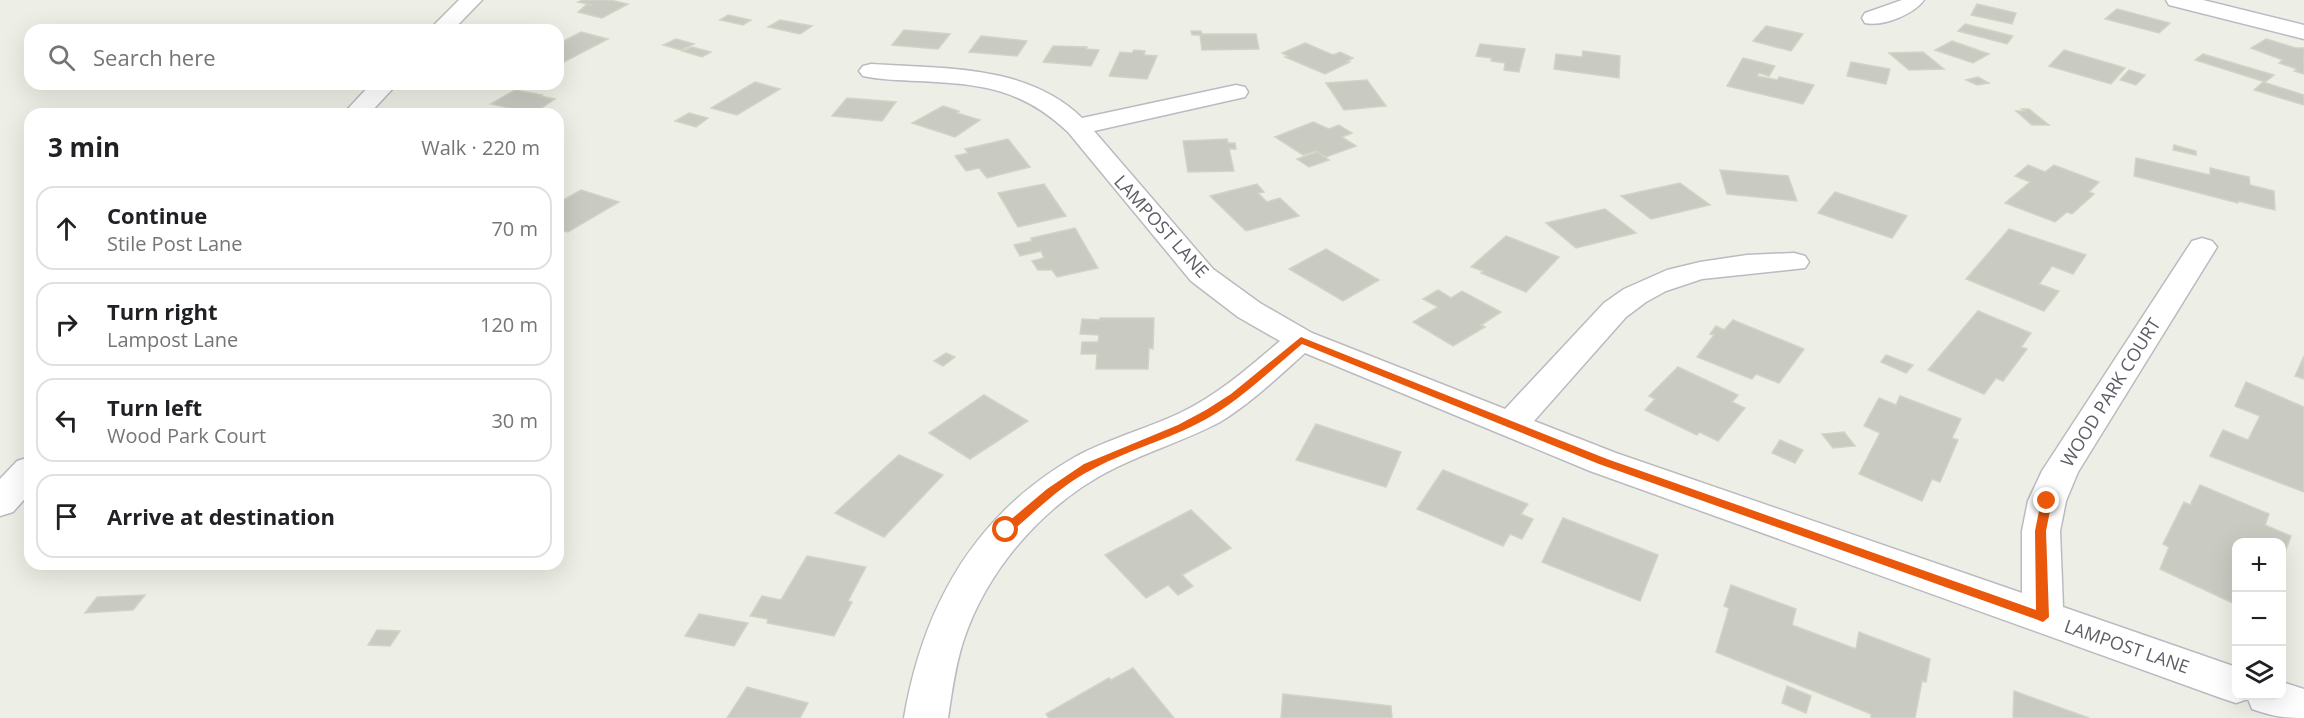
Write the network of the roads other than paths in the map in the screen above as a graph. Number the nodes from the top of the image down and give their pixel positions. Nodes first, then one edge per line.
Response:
1 (471, 0) edge
2 (1912, 0) edge
3 (2177, 0) edge
4 (1873, 18) dead end
5 (446, 24) edge
6 (2304, 32) edge
7 (871, 71) dead end
8 (379, 90) edge
9 (1236, 92) dead end
10 (361, 108) edge
11 (1077, 128) junction
12 (2202, 247) dead end
13 (1794, 261) dead end
14 (1301, 340) junction
15 (1511, 425) junction
16 (24, 476) edge
17 (0, 502) edge
18 (2043, 617) junction
19 (2232, 684) edge
20 (2280, 700) edge
21 (2304, 708) edge
22 (926, 718) edge

1 - 5 street
2 - 4 street
3 - 6 street
7 - 11 street, LAMPOST LANE
8 - 10 street
9 - 11 street
11 - 14 street, LAMPOST LANE
12 - 18 street, WOOD PARK COURT
13 - 15 street
14 - 15 street, LAMPOST LANE
14 - 22 street
15 - 18 street, LAMPOST LANE
16 - 17 street
18 - 19 street, LAMPOST LANE
20 - 21 street

